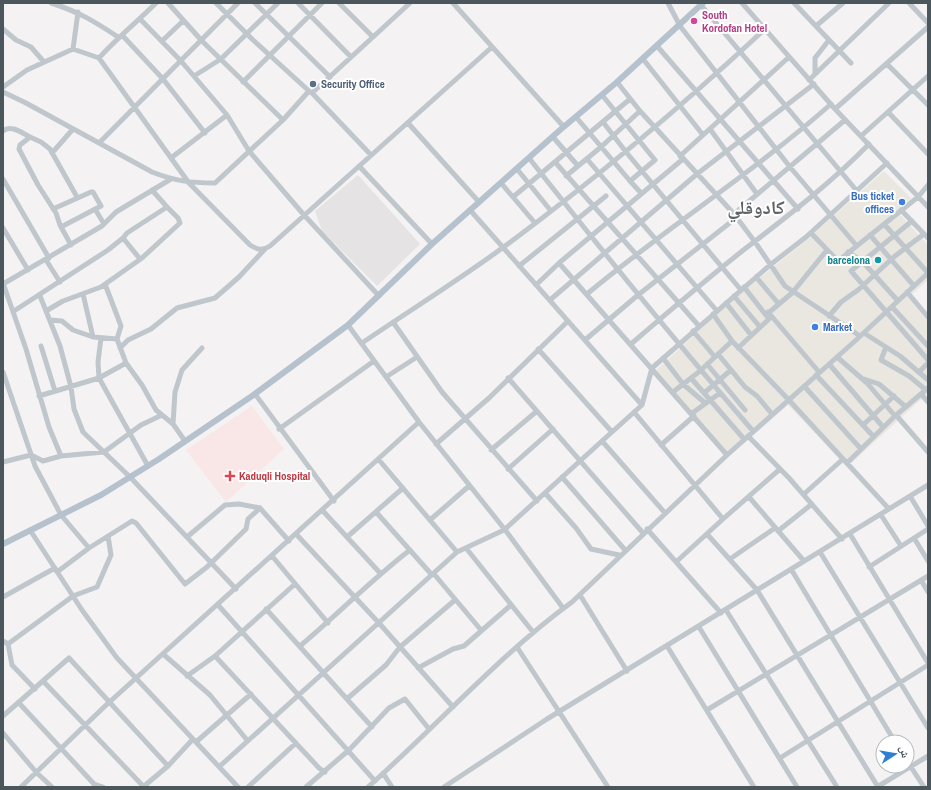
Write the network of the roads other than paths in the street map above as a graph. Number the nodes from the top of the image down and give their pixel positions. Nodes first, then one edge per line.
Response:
1 (51, 3) edge
2 (71, 3) edge
3 (156, 3) edge
4 (168, 3) edge
5 (216, 3) edge
6 (238, 3) edge
7 (255, 3) edge
8 (278, 3) edge
9 (298, 3) edge
10 (322, 3) edge
11 (339, 3) edge
12 (410, 3) edge
13 (453, 3) edge
14 (668, 3) edge
15 (742, 3) edge
16 (794, 3) edge
17 (843, 3) edge
18 (889, 3) edge
19 (909, 3) edge
20 (702, 4) edge
21 (66, 8) junction
22 (78, 12) junction
23 (227, 13) junction
24 (267, 15) junction
25 (310, 15) junction
26 (140, 19) junction
27 (183, 21) junction
28 (928, 23) edge
29 (680, 26) junction
30 (816, 26) junction
31 (928, 27) edge
32 (3, 29) edge
33 (765, 29) junction
34 (247, 34) junction
35 (120, 36) junction
36 (289, 36) junction
37 (373, 37) junction
38 (829, 40) junction
39 (162, 41) junction
40 (202, 41) junction
41 (657, 46) junction
42 (492, 47) junction
43 (73, 48) junction
44 (840, 50) junction
45 (741, 51) junction
46 (269, 55) junction
47 (351, 57) junction
48 (789, 57) junction
49 (99, 58) junction
50 (643, 59) junction
51 (221, 60) junction
52 (181, 61) junction
53 (44, 62) junction
54 (851, 63) dead end
55 (888, 64) junction
56 (717, 74) junction
57 (815, 74) junction
58 (194, 76) junction
59 (928, 76) edge
60 (330, 77) junction
61 (163, 80) junction
62 (765, 80) junction
63 (810, 80) junction
64 (243, 82) junction
65 (617, 82) junction
66 (814, 84) junction
67 (3, 87) edge
68 (914, 90) junction
69 (3, 92) edge
70 (310, 92) junction
71 (697, 92) junction
72 (602, 95) junction
73 (630, 99) junction
74 (739, 102) junction
75 (831, 104) junction
76 (928, 105) edge
77 (680, 106) junction
78 (786, 106) junction
79 (136, 107) junction
80 (835, 109) junction
81 (640, 111) junction
82 (616, 112) junction
83 (888, 112) junction
84 (227, 115) junction
85 (576, 117) junction
86 (721, 119) junction
87 (283, 120) junction
88 (845, 120) junction
89 (603, 122) junction
90 (408, 123) junction
91 (626, 123) junction
92 (564, 127) junction
93 (804, 127) junction
94 (655, 128) junction
95 (759, 128) junction
96 (73, 129) junction
97 (710, 129) junction
98 (3, 131) edge
99 (205, 132) junction
100 (590, 133) junction
101 (703, 135) junction
102 (613, 136) junction
103 (861, 136) junction
104 (30, 137) junction
105 (553, 137) junction
106 (640, 140) junction
107 (741, 141) junction
108 (99, 143) junction
109 (818, 143) junction
110 (869, 144) junction
111 (601, 148) junction
112 (776, 149) junction
113 (249, 151) junction
114 (566, 152) junction
115 (626, 152) junction
116 (727, 152) junction
117 (52, 153) junction
118 (928, 154) edge
119 (371, 155) junction
120 (171, 158) junction
121 (529, 158) junction
122 (682, 158) junction
123 (586, 159) junction
124 (614, 161) junction
125 (555, 162) junction
126 (758, 162) junction
127 (886, 163) junction
128 (359, 166) junction
129 (578, 166) junction
130 (790, 167) junction
131 (516, 169) junction
132 (643, 171) junction
133 (841, 172) junction
134 (541, 174) junction
135 (598, 174) junction
136 (697, 174) junction
137 (743, 174) junction
138 (566, 176) junction
139 (3, 179) edge
140 (170, 179) junction
141 (774, 180) junction
142 (630, 181) junction
143 (189, 183) junction
144 (501, 183) junction
145 (653, 184) junction
146 (528, 185) junction
147 (928, 185) edge
148 (152, 190) junction
149 (578, 190) junction
150 (857, 191) junction
151 (642, 194) junction
152 (757, 194) junction
153 (716, 195) junction
154 (606, 196) dead end
155 (814, 196) junction
156 (918, 196) junction
157 (77, 197) junction
158 (513, 197) junction
159 (666, 200) junction
160 (564, 201) junction
161 (479, 202) junction
162 (594, 206) junction
163 (627, 206) junction
164 (166, 207) junction
165 (928, 207) edge
166 (798, 208) junction
167 (54, 209) junction
168 (95, 210) junction
169 (470, 210) junction
170 (901, 210) junction
171 (551, 211) junction
172 (830, 215) junction
173 (304, 216) junction
174 (735, 216) junction
175 (577, 219) junction
176 (684, 220) junction
177 (912, 221) junction
178 (608, 222) junction
179 (640, 222) junction
180 (536, 223) junction
181 (104, 224) junction
182 (884, 224) junction
183 (61, 227) junction
184 (3, 228) edge
185 (811, 232) junction
186 (870, 234) junction
187 (894, 235) junction
188 (926, 236) edge
189 (591, 237) junction
190 (124, 238) junction
191 (622, 238) junction
192 (656, 241) junction
193 (755, 242) junction
194 (432, 244) junction
195 (702, 244) junction
196 (71, 245) junction
197 (856, 246) junction
198 (504, 247) junction
199 (880, 247) junction
200 (906, 248) junction
201 (265, 249) junction
202 (828, 250) junction
203 (848, 252) junction
204 (604, 254) junction
205 (637, 255) junction
206 (47, 259) junction
207 (140, 259) junction
208 (891, 260) junction
209 (862, 261) junction
210 (559, 263) junction
211 (677, 265) junction
212 (770, 265) junction
213 (519, 266) junction
214 (722, 267) junction
215 (617, 269) junction
216 (28, 270) junction
217 (928, 273) edge
218 (875, 274) junction
219 (756, 277) junction
220 (574, 279) junction
221 (658, 279) junction
222 (60, 282) junction
223 (3, 284) edge
224 (105, 284) junction
225 (536, 285) junction
226 (862, 286) junction
227 (914, 286) junction
228 (743, 288) junction
229 (698, 289) junction
230 (908, 292) junction
231 (792, 293) junction
232 (83, 294) junction
233 (587, 294) junction
234 (638, 295) junction
235 (40, 296) junction
236 (379, 296) junction
237 (734, 296) junction
238 (550, 300) junction
239 (898, 301) junction
240 (679, 303) junction
241 (726, 303) junction
242 (778, 303) junction
243 (892, 307) junction
244 (14, 311) junction
245 (46, 311) junction
246 (715, 312) junction
247 (886, 312) junction
248 (767, 314) junction
249 (829, 316) junction
250 (928, 317) edge
251 (608, 319) junction
252 (50, 320) junction
253 (568, 320) junction
254 (659, 320) junction
255 (393, 322) junction
256 (348, 325) junction
257 (699, 326) junction
258 (760, 327) junction
259 (693, 331) junction
260 (862, 334) junction
261 (751, 335) junction
262 (93, 337) junction
263 (101, 338) junction
264 (117, 339) junction
265 (585, 340) junction
266 (732, 341) junction
267 (362, 343) junction
268 (631, 344) junction
269 (679, 344) junction
270 (41, 346) dead end
271 (928, 346) edge
272 (886, 347) junction
273 (120, 348) junction
274 (202, 348) dead end
275 (738, 348) junction
276 (538, 349) junction
277 (716, 356) junction
278 (417, 357) junction
279 (837, 357) junction
280 (663, 358) junction
281 (928, 360) edge
282 (374, 361) junction
283 (126, 363) junction
284 (928, 363) edge
285 (707, 364) junction
286 (829, 364) junction
287 (652, 368) junction
288 (731, 370) junction
289 (700, 371) junction
290 (919, 372) junction
291 (3, 373) edge
292 (818, 374) junction
293 (386, 377) junction
294 (99, 378) junction
295 (508, 378) junction
296 (691, 378) junction
297 (861, 378) junction
298 (720, 380) junction
299 (928, 380) edge
300 (684, 384) junction
301 (714, 386) junction
302 (804, 386) junction
303 (71, 388) junction
304 (927, 389) edge
305 (55, 391) junction
306 (6, 392) edge
307 (673, 392) junction
308 (704, 393) junction
309 (720, 393) junction
310 (254, 394) junction
311 (921, 394) junction
312 (39, 396) junction
313 (894, 396) junction
314 (788, 399) junction
315 (710, 400) junction
316 (928, 402) edge
317 (705, 404) junction
318 (885, 404) junction
319 (642, 405) junction
320 (906, 407) junction
321 (745, 410) dead end
322 (537, 411) junction
323 (634, 412) junction
324 (772, 414) junction
325 (162, 415) junction
326 (692, 415) junction
327 (873, 415) junction
328 (896, 415) junction
329 (465, 419) junction
330 (419, 422) junction
331 (173, 424) junction
332 (863, 425) junction
333 (883, 427) junction
334 (279, 428) junction
335 (553, 429) junction
336 (753, 431) junction
337 (130, 432) junction
338 (612, 432) junction
339 (874, 437) junction
340 (746, 438) junction
341 (185, 441) junction
342 (602, 441) junction
343 (436, 444) junction
344 (661, 445) junction
345 (861, 449) junction
346 (492, 450) junction
347 (104, 452) junction
348 (928, 452) edge
349 (31, 455) junction
350 (727, 455) junction
351 (61, 456) junction
352 (379, 460) junction
353 (581, 461) junction
354 (845, 461) junction
355 (3, 462) edge
356 (148, 466) junction
357 (508, 469) junction
358 (780, 469) junction
359 (130, 477) junction
360 (562, 477) junction
361 (695, 485) junction
362 (928, 485) edge
363 (469, 486) junction
364 (403, 488) junction
365 (545, 493) junction
366 (804, 494) junction
367 (910, 496) junction
368 (749, 497) junction
369 (334, 500) junction
370 (536, 501) junction
371 (812, 504) junction
372 (260, 508) junction
373 (889, 509) junction
374 (323, 511) junction
375 (376, 512) junction
376 (665, 512) junction
377 (61, 515) junction
378 (881, 515) junction
379 (723, 519) junction
380 (430, 520) junction
381 (928, 527) edge
382 (777, 529) junction
383 (30, 530) junction
384 (504, 530) junction
385 (645, 531) junction
386 (296, 534) junction
387 (707, 534) junction
388 (850, 534) junction
389 (108, 536) junction
390 (187, 537) junction
391 (347, 537) junction
392 (914, 538) junction
393 (842, 539) junction
394 (289, 541) junction
395 (3, 544) edge
396 (901, 546) junction
397 (89, 548) junction
398 (466, 548) junction
399 (410, 550) junction
400 (625, 550) junction
401 (457, 552) junction
402 (820, 552) junction
403 (619, 555) junction
404 (272, 556) junction
405 (730, 559) junction
406 (804, 561) junction
407 (928, 561) edge
408 (210, 562) junction
409 (676, 562) junction
410 (869, 567) junction
411 (791, 569) junction
412 (56, 570) junction
413 (380, 573) junction
414 (433, 574) junction
415 (928, 576) edge
416 (921, 580) junction
417 (295, 584) junction
418 (236, 589) junction
419 (757, 590) junction
420 (928, 592) edge
421 (580, 594) junction
422 (3, 596) edge
423 (73, 596) junction
424 (355, 596) junction
425 (455, 600) junction
426 (890, 600) junction
427 (218, 605) junction
428 (511, 605) junction
429 (563, 608) junction
430 (266, 609) junction
431 (726, 610) junction
432 (720, 613) junction
433 (860, 618) junction
434 (328, 623) junction
435 (379, 623) junction
436 (699, 627) junction
437 (481, 630) junction
438 (241, 631) junction
439 (533, 632) junction
440 (830, 635) junction
441 (3, 641) edge
442 (8, 644) junction
443 (300, 646) junction
444 (517, 646) junction
445 (668, 646) junction
446 (400, 647) junction
447 (163, 654) junction
448 (797, 655) junction
449 (215, 656) junction
450 (928, 664) edge
451 (418, 668) junction
452 (627, 671) junction
453 (323, 673) junction
454 (766, 674) junction
455 (187, 676) junction
456 (137, 678) junction
457 (43, 681) junction
458 (899, 683) junction
459 (34, 689) junction
460 (738, 691) junction
461 (251, 694) junction
462 (298, 695) junction
463 (348, 698) junction
464 (870, 702) junction
465 (19, 703) junction
466 (108, 703) junction
467 (453, 707) junction
468 (707, 710) junction
469 (559, 712) junction
470 (226, 714) junction
471 (3, 716) edge
472 (273, 718) junction
473 (839, 721) junction
474 (85, 725) junction
475 (372, 727) junction
476 (928, 728) edge
477 (429, 729) junction
478 (3, 733) edge
479 (890, 734) edge
480 (247, 740) junction
481 (194, 741) junction
482 (808, 741) junction
483 (296, 743) junction
484 (61, 749) junction
485 (349, 750) junction
486 (928, 756) edge
487 (780, 758) junction
488 (915, 764) edge
489 (168, 766) junction
490 (220, 766) junction
491 (36, 772) junction
492 (325, 772) junction
493 (383, 773) junction
494 (915, 773) edge
495 (899, 774) edge
496 (375, 781) junction
497 (21, 787) edge
498 (52, 787) edge
499 (103, 787) edge
500 (143, 787) edge
501 (238, 787) edge
502 (248, 787) edge
503 (306, 787) edge
504 (368, 787) edge
505 (392, 787) edge
506 (444, 787) edge
507 (608, 787) edge
508 (754, 787) edge
509 (797, 787) edge
510 (837, 787) edge
511 (878, 787) edge
512 (924, 787) edge

1 - 21 street
2 - 21 street
3 - 26 street
4 - 27 street
5 - 23 street
6 - 23 street
7 - 24 street
8 - 24 street
9 - 25 street
10 - 25 street
11 - 37 street
12 - 37 street
13 - 42 street
14 - 29 street
15 - 33 street
16 - 30 street
17 - 30 street
18 - 44 street
19 - 28 street
20 - 29 main road
20 - 45 street
21 - 22 street
22 - 35 street
22 - 43 street
23 - 34 street
23 - 40 street
24 - 34 street
24 - 36 street
25 - 36 street
25 - 47 street
26 - 35 street
26 - 39 street
27 - 39 street
27 - 40 street
29 - 41 main road
29 - 56 street
30 - 38 street
31 - 55 street
32 - 53 street
33 - 45 street
33 - 48 street
34 - 46 street
34 - 51 street
35 - 49 street
35 - 61 street
36 - 46 street
36 - 60 street
37 - 47 street
38 - 44 street
38 - 57 street
39 - 52 street
40 - 51 street
40 - 52 street
41 - 50 main road
41 - 71 street
42 - 90 street
42 - 92 street
43 - 49 street
43 - 53 street
44 - 54 street
44 - 57 street
45 - 56 street
45 - 62 street
46 - 64 street
46 - 70 street
47 - 60 street
48 - 62 street
48 - 63 street
49 - 79 street
50 - 65 main road
50 - 77 street
51 - 58 street
51 - 64 street
52 - 58 street
52 - 61 street
53 - 67 street
55 - 68 street
55 - 80 street
56 - 71 street
56 - 74 street
57 - 63 street
58 - 84 street
59 - 68 street
60 - 70 street
61 - 79 street
61 - 99 street
62 - 74 street
62 - 78 street
63 - 66 street
64 - 87 street
65 - 72 main road
65 - 73 street
66 - 75 street
66 - 78 street
68 - 76 street
68 - 83 street
69 - 96 street
70 - 87 street
70 - 119 street
71 - 77 street
71 - 86 street
72 - 82 street
72 - 85 main road
73 - 81 street
73 - 82 street
74 - 86 street
74 - 95 street
75 - 80 street
75 - 93 street
77 - 94 street
77 - 101 street
78 - 93 street
78 - 95 street
79 - 108 street
79 - 120 street
80 - 88 street
81 - 91 street
81 - 94 street
82 - 89 street
82 - 91 street
83 - 103 street
83 - 118 street
84 - 99 street
84 - 113 street
85 - 92 main road
85 - 100 street
86 - 97 street
86 - 107 street
87 - 113 street
88 - 103 street
88 - 109 street
89 - 100 street
89 - 102 street
90 - 119 street
90 - 161 street
91 - 102 street
91 - 106 street
92 - 105 main road
93 - 109 street
93 - 112 street
94 - 106 street
94 - 122 street
95 - 107 street
95 - 112 street
96 - 108 street
96 - 117 street
97 - 101 street
97 - 116 street
98 - 104 street
99 - 120 street
100 - 111 street
100 - 114 street
101 - 122 street
102 - 111 street
102 - 115 street
103 - 110 street
104 - 117 street
104 - 167 street
105 - 114 street
105 - 121 main road
106 - 115 street
106 - 132 street
107 - 116 street
107 - 126 street
108 - 140 street
109 - 130 street
109 - 133 street
110 - 127 street
110 - 133 street
111 - 123 street
111 - 124 street
112 - 126 street
112 - 130 street
113 - 143 street
113 - 173 street
114 - 125 street
114 - 129 street
115 - 124 street
115 - 132 street
116 - 136 street
116 - 137 street
117 - 157 street
119 - 128 street
120 - 143 street
121 - 131 main road
121 - 134 street
122 - 136 street
122 - 145 street
123 - 129 street
123 - 135 street
124 - 135 street
124 - 142 street
125 - 134 street
125 - 138 street
126 - 137 street
126 - 141 street
127 - 150 street
127 - 156 street
128 - 173 street
128 - 194 street
129 - 138 street
130 - 141 street
130 - 155 street
131 - 144 main road
131 - 146 street
132 - 142 street
132 - 145 street
133 - 150 street
133 - 155 street
134 - 146 street
134 - 160 street
135 - 149 street
135 - 163 street
136 - 153 street
136 - 159 street
137 - 152 street
137 - 153 street
138 - 149 street
139 - 206 street
140 - 143 street
140 - 148 street
141 - 152 street
141 - 166 street
142 - 151 street
143 - 201 street
144 - 158 street
144 - 161 main road
145 - 151 street
145 - 159 street
146 - 158 street
146 - 171 street
147 - 156 street
148 - 164 street
148 - 181 street
149 - 160 street
149 - 162 street
150 - 172 street
151 - 163 street
152 - 174 street
153 - 174 street
153 - 176 street
154 - 162 street
155 - 166 street
155 - 172 street
156 - 165 street
156 - 170 street
157 - 167 street
157 - 168 street
158 - 180 street
159 - 176 street
159 - 179 street
160 - 171 street
160 - 175 street
161 - 169 main road
162 - 175 street
162 - 178 street
163 - 178 street
163 - 179 street
164 - 190 street
164 - 207 street
166 - 193 street
167 - 183 street
168 - 181 street
168 - 183 street
169 - 194 main road
169 - 198 street
170 - 177 street
170 - 182 street
171 - 180 street
172 - 185 street
172 - 197 street
173 - 201 street
173 - 236 street
174 - 193 street
174 - 195 street
175 - 189 street
175 - 213 street
176 - 192 street
176 - 195 street
177 - 187 street
177 - 188 street
178 - 189 street
178 - 191 street
179 - 191 street
179 - 192 street
180 - 198 street
181 - 196 street
182 - 186 street
182 - 187 street
183 - 196 street
184 - 216 street
185 - 202 street
185 - 212 street
186 - 197 street
186 - 199 street
187 - 199 street
187 - 200 street
188 - 200 street
189 - 204 street
189 - 210 street
190 - 207 street
190 - 222 street
191 - 204 street
191 - 205 street
192 - 205 street
192 - 211 street
193 - 212 street
193 - 214 street
194 - 236 main road
195 - 211 street
195 - 214 street
196 - 206 street
197 - 203 street
198 - 213 street
198 - 255 street
199 - 208 street
199 - 209 street
200 - 208 street
200 - 217 street
201 - 273 street
202 - 203 street
202 - 231 street
203 - 209 street
204 - 215 street
204 - 220 street
205 - 215 street
205 - 221 street
206 - 216 street
206 - 222 street
207 - 224 street
208 - 218 street
208 - 227 street
209 - 218 street
209 - 226 street
210 - 220 street
210 - 225 street
211 - 221 street
211 - 229 street
212 - 219 street
212 - 231 street
213 - 225 street
214 - 228 street
214 - 229 street
215 - 233 street
215 - 234 street
216 - 223 street
217 - 227 street
218 - 226 street
218 - 239 street
219 - 228 street
219 - 242 street
220 - 233 street
220 - 238 street
221 - 234 street
221 - 240 street
222 - 235 street
223 - 244 street
224 - 232 street
224 - 264 street
225 - 238 street
226 - 247 street
226 - 249 street
227 - 230 street
228 - 237 street
228 - 248 street
229 - 240 street
229 - 246 street
230 - 239 street
230 - 250 street
231 - 242 street
231 - 249 street
232 - 245 street
232 - 262 street
233 - 251 street
234 - 251 street
234 - 254 street
235 - 244 street
235 - 245 street
236 - 256 main road
237 - 241 street
237 - 258 street
238 - 253 street
239 - 243 street
240 - 254 street
240 - 257 street
241 - 246 street
241 - 261 street
242 - 248 street
243 - 247 street
243 - 271 street
244 - 312 street
245 - 252 street
246 - 257 street
246 - 266 street
247 - 260 street
247 - 281 street
248 - 258 street
248 - 292 street
249 - 260 street
251 - 265 street
251 - 268 street
252 - 262 street
252 - 303 street
253 - 265 street
253 - 276 street
254 - 268 street
254 - 269 street
255 - 267 street
255 - 278 street
256 - 267 street
256 - 310 main road
257 - 259 street
258 - 261 street
259 - 269 street
259 - 277 street
260 - 272 street
260 - 279 street
261 - 275 street
262 - 263 street
263 - 264 street
263 - 294 street
264 - 273 street
265 - 319 street
266 - 275 street
266 - 277 street
267 - 282 street
268 - 287 street
269 - 280 street
269 - 289 street
270 - 305 street
272 - 290 street
272 - 304 street
273 - 283 street
274 - 331 street
275 - 314 street
276 - 295 street
276 - 338 street
277 - 285 street
277 - 288 street
278 - 293 street
278 - 329 street
279 - 286 street
279 - 297 street
280 - 287 street
280 - 300 street
282 - 293 street
282 - 334 street
283 - 294 street
283 - 325 street
284 - 290 street
285 - 289 street
285 - 298 street
286 - 292 street
286 - 327 street
287 - 307 street
287 - 319 street
288 - 298 street
288 - 324 street
289 - 296 street
289 - 301 street
290 - 299 street
291 - 306 street
292 - 302 street
292 - 332 street
293 - 330 street
294 - 303 street
294 - 337 street
295 - 322 street
295 - 329 street
296 - 300 street
296 - 308 street
297 - 313 street
297 - 318 street
298 - 301 street
298 - 321 street
300 - 307 street
300 - 317 street
301 - 308 street
301 - 309 street
302 - 314 street
302 - 345 street
303 - 305 street
303 - 347 street
304 - 311 street
305 - 312 street
306 - 349 street
307 - 326 street
308 - 315 street
309 - 315 street
309 - 336 street
310 - 334 street
310 - 341 main road
311 - 316 street
311 - 320 street
312 - 351 street
313 - 318 street
313 - 320 street
314 - 324 street
314 - 354 street
315 - 317 street
315 - 340 street
317 - 326 street
318 - 327 street
318 - 328 street
319 - 323 street
320 - 328 street
322 - 335 street
322 - 346 street
323 - 338 street
323 - 344 street
324 - 336 street
325 - 331 street
325 - 337 street
326 - 344 street
326 - 350 street
327 - 332 street
327 - 333 street
328 - 333 street
328 - 348 street
329 - 343 street
329 - 346 street
330 - 343 street
330 - 352 street
331 - 341 street
332 - 339 street
333 - 339 street
334 - 369 street
335 - 353 street
335 - 357 street
336 - 340 street
337 - 347 street
337 - 356 street
338 - 342 street
339 - 345 street
340 - 350 street
340 - 358 street
341 - 356 main road
342 - 353 street
342 - 376 street
343 - 363 street
344 - 361 street
345 - 354 street
346 - 357 street
347 - 351 street
347 - 359 street
349 - 351 street
349 - 355 street
349 - 377 street
350 - 361 street
352 - 364 street
352 - 369 street
353 - 360 street
353 - 385 street
354 - 366 street
354 - 373 street
356 - 359 main road
357 - 370 street
358 - 366 street
358 - 368 street
359 - 377 main road
359 - 390 street
360 - 365 street
360 - 400 street
361 - 376 street
361 - 379 street
362 - 367 street
363 - 380 street
363 - 384 street
364 - 375 street
364 - 380 street
365 - 370 street
365 - 403 street
366 - 371 street
367 - 373 street
367 - 381 street
368 - 379 street
368 - 382 street
369 - 374 street
370 - 384 street
371 - 382 street
371 - 393 street
372 - 390 street
372 - 394 street
372 - 408 street
373 - 378 street
374 - 386 street
374 - 391 street
375 - 391 street
375 - 399 street
376 - 385 street
377 - 383 main road
377 - 397 street
378 - 388 street
378 - 396 street
379 - 387 street
380 - 401 street
381 - 392 street
382 - 405 street
382 - 406 street
383 - 395 main road
383 - 412 street
384 - 398 street
384 - 429 street
385 - 400 street
385 - 409 street
386 - 394 street
386 - 424 street
387 - 405 street
387 - 409 street
388 - 393 street
388 - 410 street
389 - 397 street
389 - 408 street
389 - 423 street
390 - 408 street
391 - 413 street
392 - 396 street
392 - 407 street
393 - 402 street
394 - 404 street
396 - 410 street
397 - 412 street
398 - 401 street
398 - 428 street
399 - 413 street
399 - 414 street
400 - 403 street
401 - 414 street
402 - 406 street
402 - 433 street
403 - 421 street
404 - 417 street
404 - 418 street
405 - 419 street
406 - 411 street
408 - 418 street
409 - 432 street
410 - 426 street
411 - 419 street
411 - 440 street
412 - 422 street
412 - 423 street
413 - 424 street
414 - 425 street
414 - 435 street
415 - 416 street
416 - 420 street
416 - 426 street
417 - 430 street
417 - 434 street
418 - 427 street
419 - 431 street
419 - 448 street
421 - 429 street
421 - 452 street
423 - 442 street
423 - 456 street
424 - 434 street
424 - 435 street
425 - 437 street
425 - 446 street
426 - 433 street
426 - 450 street
427 - 438 street
427 - 447 street
428 - 437 street
428 - 439 street
429 - 439 street
430 - 438 street
430 - 443 street
431 - 432 street
431 - 454 street
432 - 436 street
433 - 440 street
433 - 458 street
434 - 443 street
435 - 446 street
435 - 453 street
436 - 445 street
436 - 460 street
437 - 451 street
438 - 449 street
438 - 462 street
439 - 444 street
440 - 448 street
440 - 464 street
441 - 442 street
442 - 459 street
443 - 453 street
444 - 467 street
444 - 469 street
445 - 452 street
445 - 468 street
446 - 451 street
446 - 463 street
447 - 455 street
447 - 456 street
448 - 454 street
448 - 473 street
449 - 455 street
449 - 461 street
450 - 458 street
451 - 467 street
452 - 469 street
453 - 462 street
453 - 463 street
454 - 460 street
454 - 482 street
455 - 470 street
456 - 466 street
456 - 481 street
457 - 459 street
457 - 466 street
457 - 474 street
458 - 464 street
458 - 476 street
459 - 465 street
460 - 468 street
460 - 487 street
461 - 470 street
461 - 472 street
462 - 472 street
462 - 485 street
463 - 475 street
464 - 473 street
464 - 479 street
465 - 471 street
465 - 484 street
466 - 474 street
466 - 489 street
467 - 477 street
468 - 508 street
469 - 506 street
469 - 507 street
470 - 480 street
470 - 481 street
472 - 480 street
472 - 483 street
473 - 482 street
473 - 511 street
474 - 484 street
474 - 500 street
475 - 477 street
475 - 485 street
477 - 493 street
478 - 491 street
480 - 490 street
481 - 489 street
481 - 490 street
482 - 487 street
482 - 510 street
483 - 492 street
483 - 502 street
484 - 491 street
484 - 499 street
485 - 492 street
485 - 496 street
486 - 488 street
487 - 509 street
489 - 500 street
490 - 501 street
491 - 497 street
491 - 498 street
492 - 503 street
493 - 496 street
493 - 505 street
494 - 512 street
495 - 511 street
496 - 504 street

